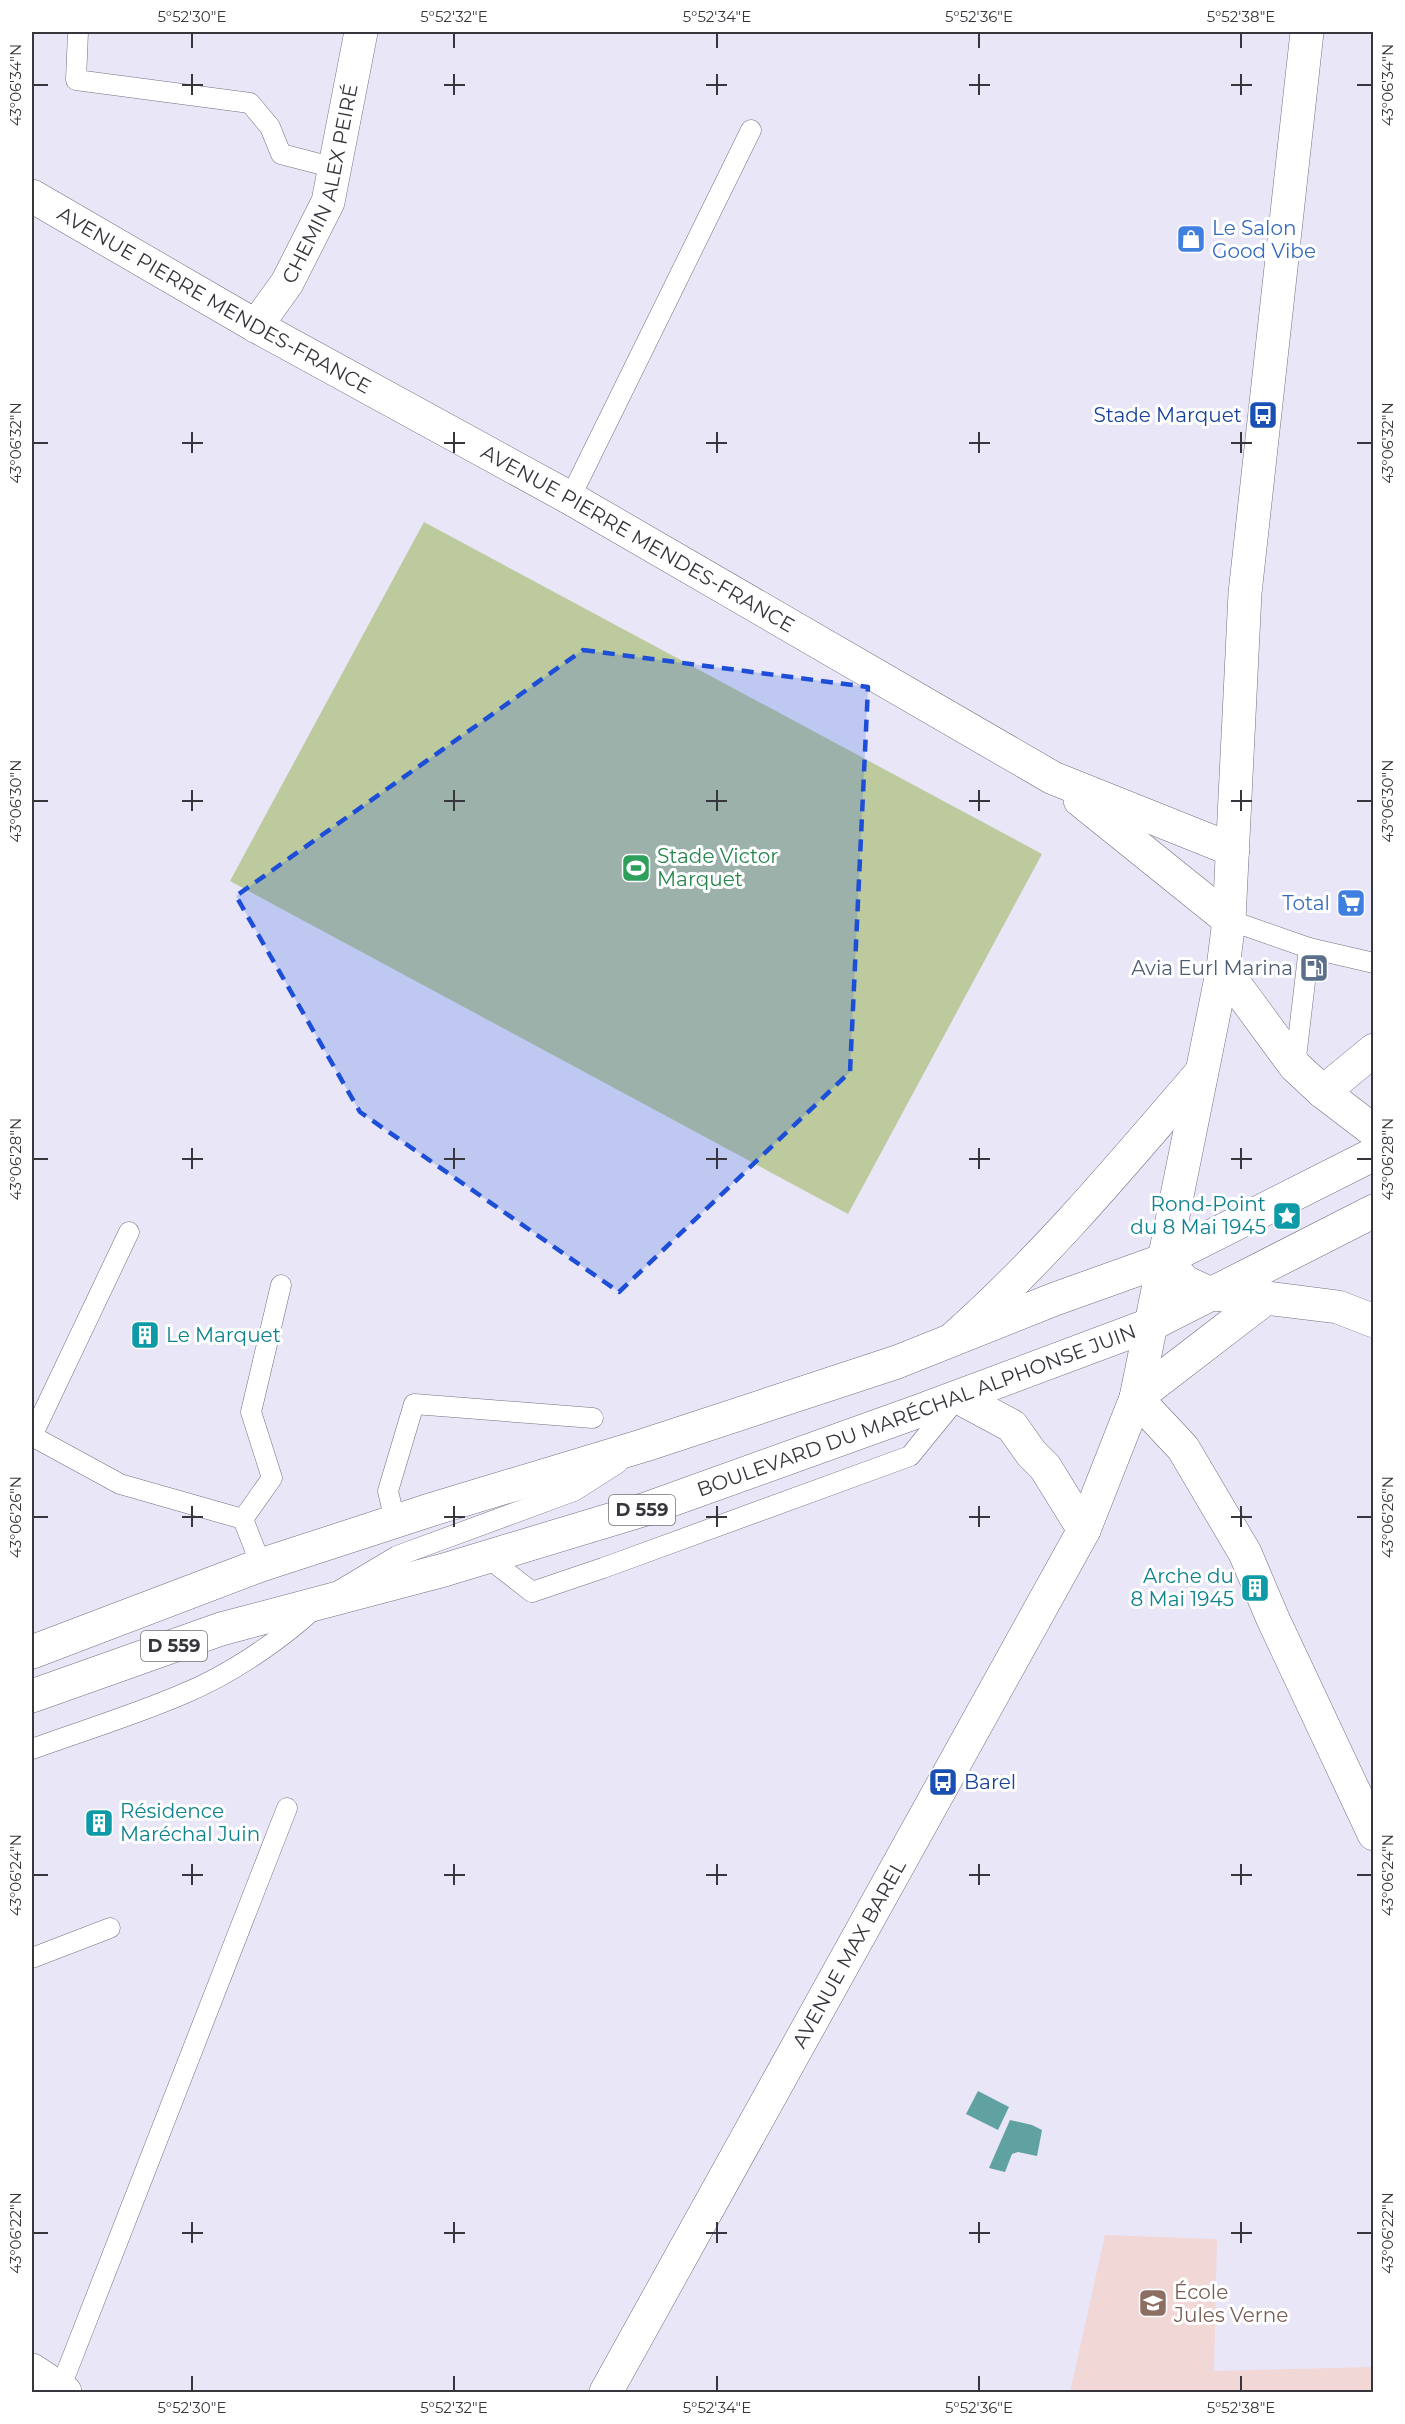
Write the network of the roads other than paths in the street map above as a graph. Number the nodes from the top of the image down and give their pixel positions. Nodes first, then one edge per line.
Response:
1 (78, 32) edge
2 (361, 32) edge
3 (1307, 32) edge
4 (751, 130) dead end
5 (335, 168) junction
6 (32, 196) edge
7 (256, 326) junction
8 (570, 498) junction
9 (1053, 778) junction
10 (1233, 850) junction
11 (1229, 920) junction
12 (1309, 948) junction
13 (1374, 963) edge
14 (1223, 968) junction
15 (1374, 1050) edge
16 (1295, 1066) junction
17 (1201, 1073) junction
18 (1323, 1092) junction
19 (1374, 1131) edge
20 (1374, 1154) edge
21 (1374, 1211) edge
22 (129, 1232) dead end
23 (1164, 1260) junction
24 (281, 1286) dead end
25 (1211, 1294) junction
26 (1266, 1298) junction
27 (1374, 1321) edge
28 (1152, 1324) junction
29 (951, 1341) junction
30 (958, 1397) junction
31 (1136, 1398) junction
32 (593, 1418) dead end
33 (645, 1445) junction
34 (243, 1519) junction
35 (395, 1521) junction
36 (1084, 1530) junction
37 (487, 1557) junction
38 (261, 1565) junction
39 (320, 1603) junction
40 (32, 1652) edge
41 (32, 1696) edge
42 (32, 1749) edge
43 (286, 1808) dead end
44 (1374, 1834) edge
45 (110, 1928) dead end
46 (32, 1958) edge
47 (32, 2370) edge
48 (610, 2388) edge
49 (63, 2391) edge

1 - 5 lane
2 - 5 street, CHEMIN ALEX PEIRÉ
3 - 10 street, AVENUE MAX BAREL
4 - 8 lane
5 - 7 street, CHEMIN ALEX PEIRÉ
6 - 7 street, AVENUE PIERRE MENDES-FRANCE
7 - 8 street, AVENUE PIERRE MENDES-FRANCE
8 - 9 street, AVENUE PIERRE MENDES-FRANCE
9 - 10 street
9 - 11 street
10 - 11 street, AVENUE MAX BAREL
11 - 12 lane
11 - 14 street, AVENUE MAX BAREL
12 - 13 lane
12 - 16 lane
14 - 16 street
14 - 17 street, AVENUE MAX BAREL
15 - 18 street
16 - 18 street
17 - 23 street, AVENUE MAX BAREL
17 - 29 street
18 - 19 street
20 - 23 street, D 559
21 - 25 street, D 559
22 - 34 lane
23 - 25 street
23 - 28 street, AVENUE MAX BAREL
23 - 29 street, D 559
24 - 34 lane
25 - 26 street
25 - 28 street, BOULEVARD DU MARÉCHAL ALPHONSE JUIN / D 559
26 - 27 street
26 - 31 street
28 - 30 street, BOULEVARD DU MARÉCHAL ALPHONSE JUIN / D 559
28 - 31 street, AVENUE MAX BAREL
29 - 33 street, D 559
30 - 36 street
30 - 37 street, BOULEVARD DU MARÉCHAL ALPHONSE JUIN / D 559
30 - 37 lane
31 - 36 street, AVENUE MAX BAREL
31 - 44 street
32 - 35 lane
33 - 35 street, D 559
33 - 39 lane
34 - 38 lane
35 - 38 street, D 559
36 - 48 street, AVENUE MAX BAREL
37 - 39 street, BOULEVARD DU MARÉCHAL ALPHONSE JUIN / D 559
38 - 40 street, D 559
39 - 41 street, BOULEVARD DU MARÉCHAL ALPHONSE JUIN / D 559
39 - 42 lane
43 - 49 lane
45 - 46 lane
47 - 49 street

